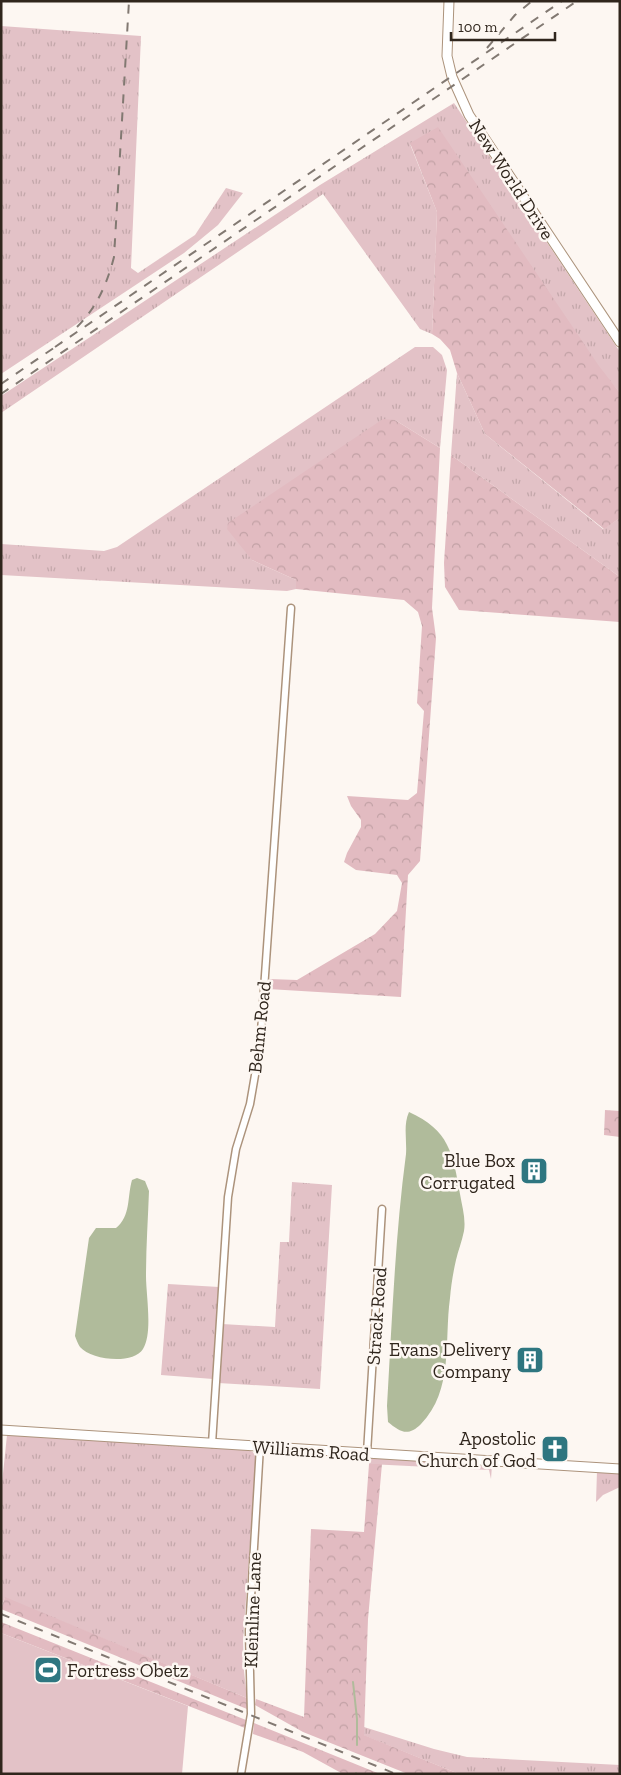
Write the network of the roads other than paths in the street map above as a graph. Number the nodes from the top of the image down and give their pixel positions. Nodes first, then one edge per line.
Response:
1 (450, 1) edge
2 (620, 342) edge
3 (291, 608) dead end
4 (382, 1209) dead end
5 (1, 1430) edge
6 (212, 1444) junction
7 (260, 1446) junction
8 (367, 1453) junction
9 (620, 1469) edge
10 (241, 1774) edge

1 - 2 main road, New World Drive
3 - 6 street, Behm Road
4 - 8 street, Strack Road
5 - 6 main road, Williams Road
6 - 7 main road, Williams Road
7 - 8 main road, Williams Road
7 - 10 street, Kleinline Lane
8 - 9 main road, Williams Road

